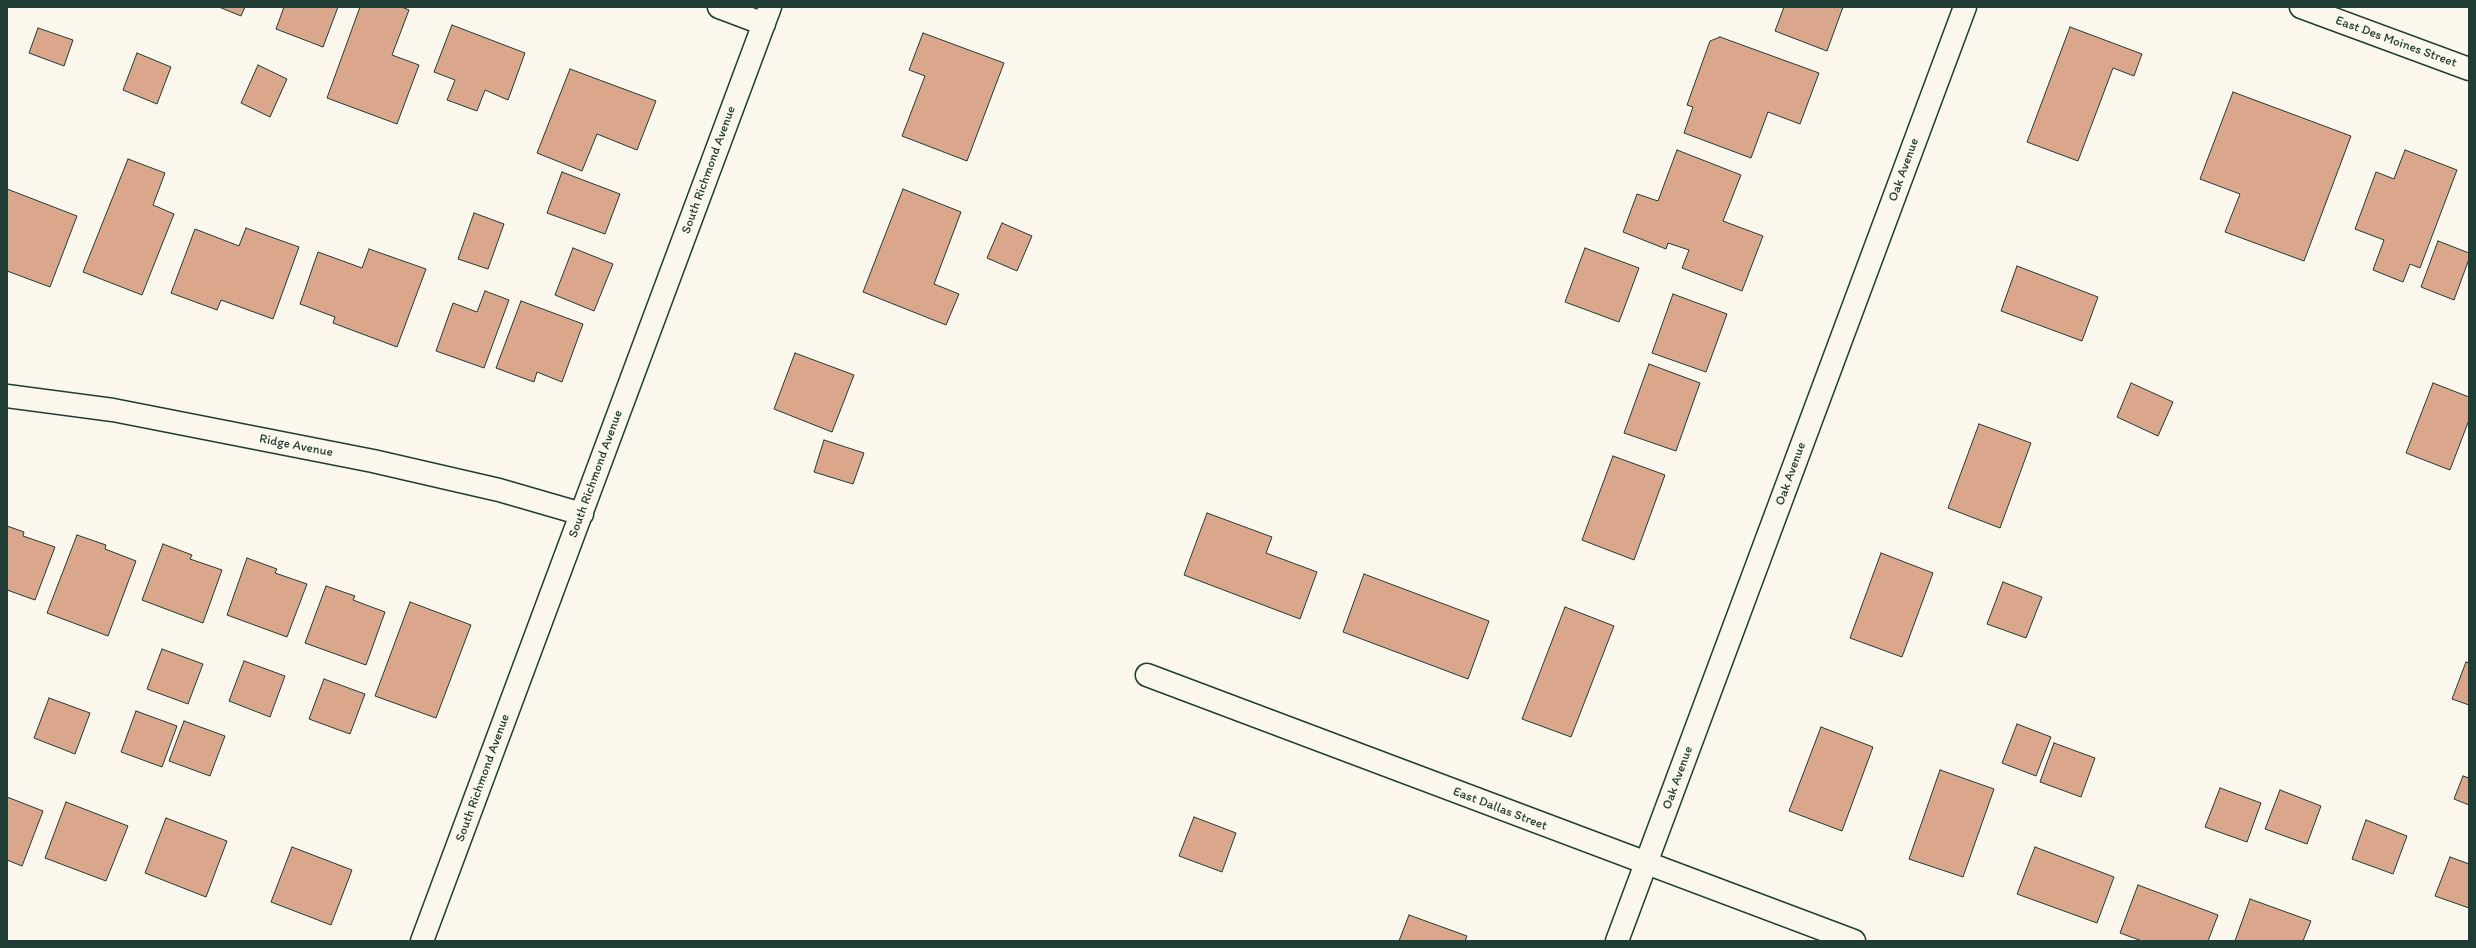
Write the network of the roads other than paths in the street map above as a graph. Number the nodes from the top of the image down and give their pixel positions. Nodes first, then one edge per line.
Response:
1 (719, 7) edge
2 (1965, 7) edge
3 (2301, 7) edge
4 (767, 15) edge
5 (2469, 69) edge
6 (7, 396) edge
7 (582, 514) junction
8 (1147, 676) dead end
9 (1646, 864) junction
10 (422, 941) edge
11 (1617, 941) edge
12 (1854, 941) edge

1 - 4 street
2 - 9 street, Oak Avenue
3 - 5 street, East Des Moines Street
4 - 7 street, South Richmond Avenue
6 - 7 street, Ridge Avenue
7 - 10 street, South Richmond Avenue
8 - 9 street, East Dallas Street
9 - 11 street, Oak Avenue
9 - 12 street, East Dallas Street

